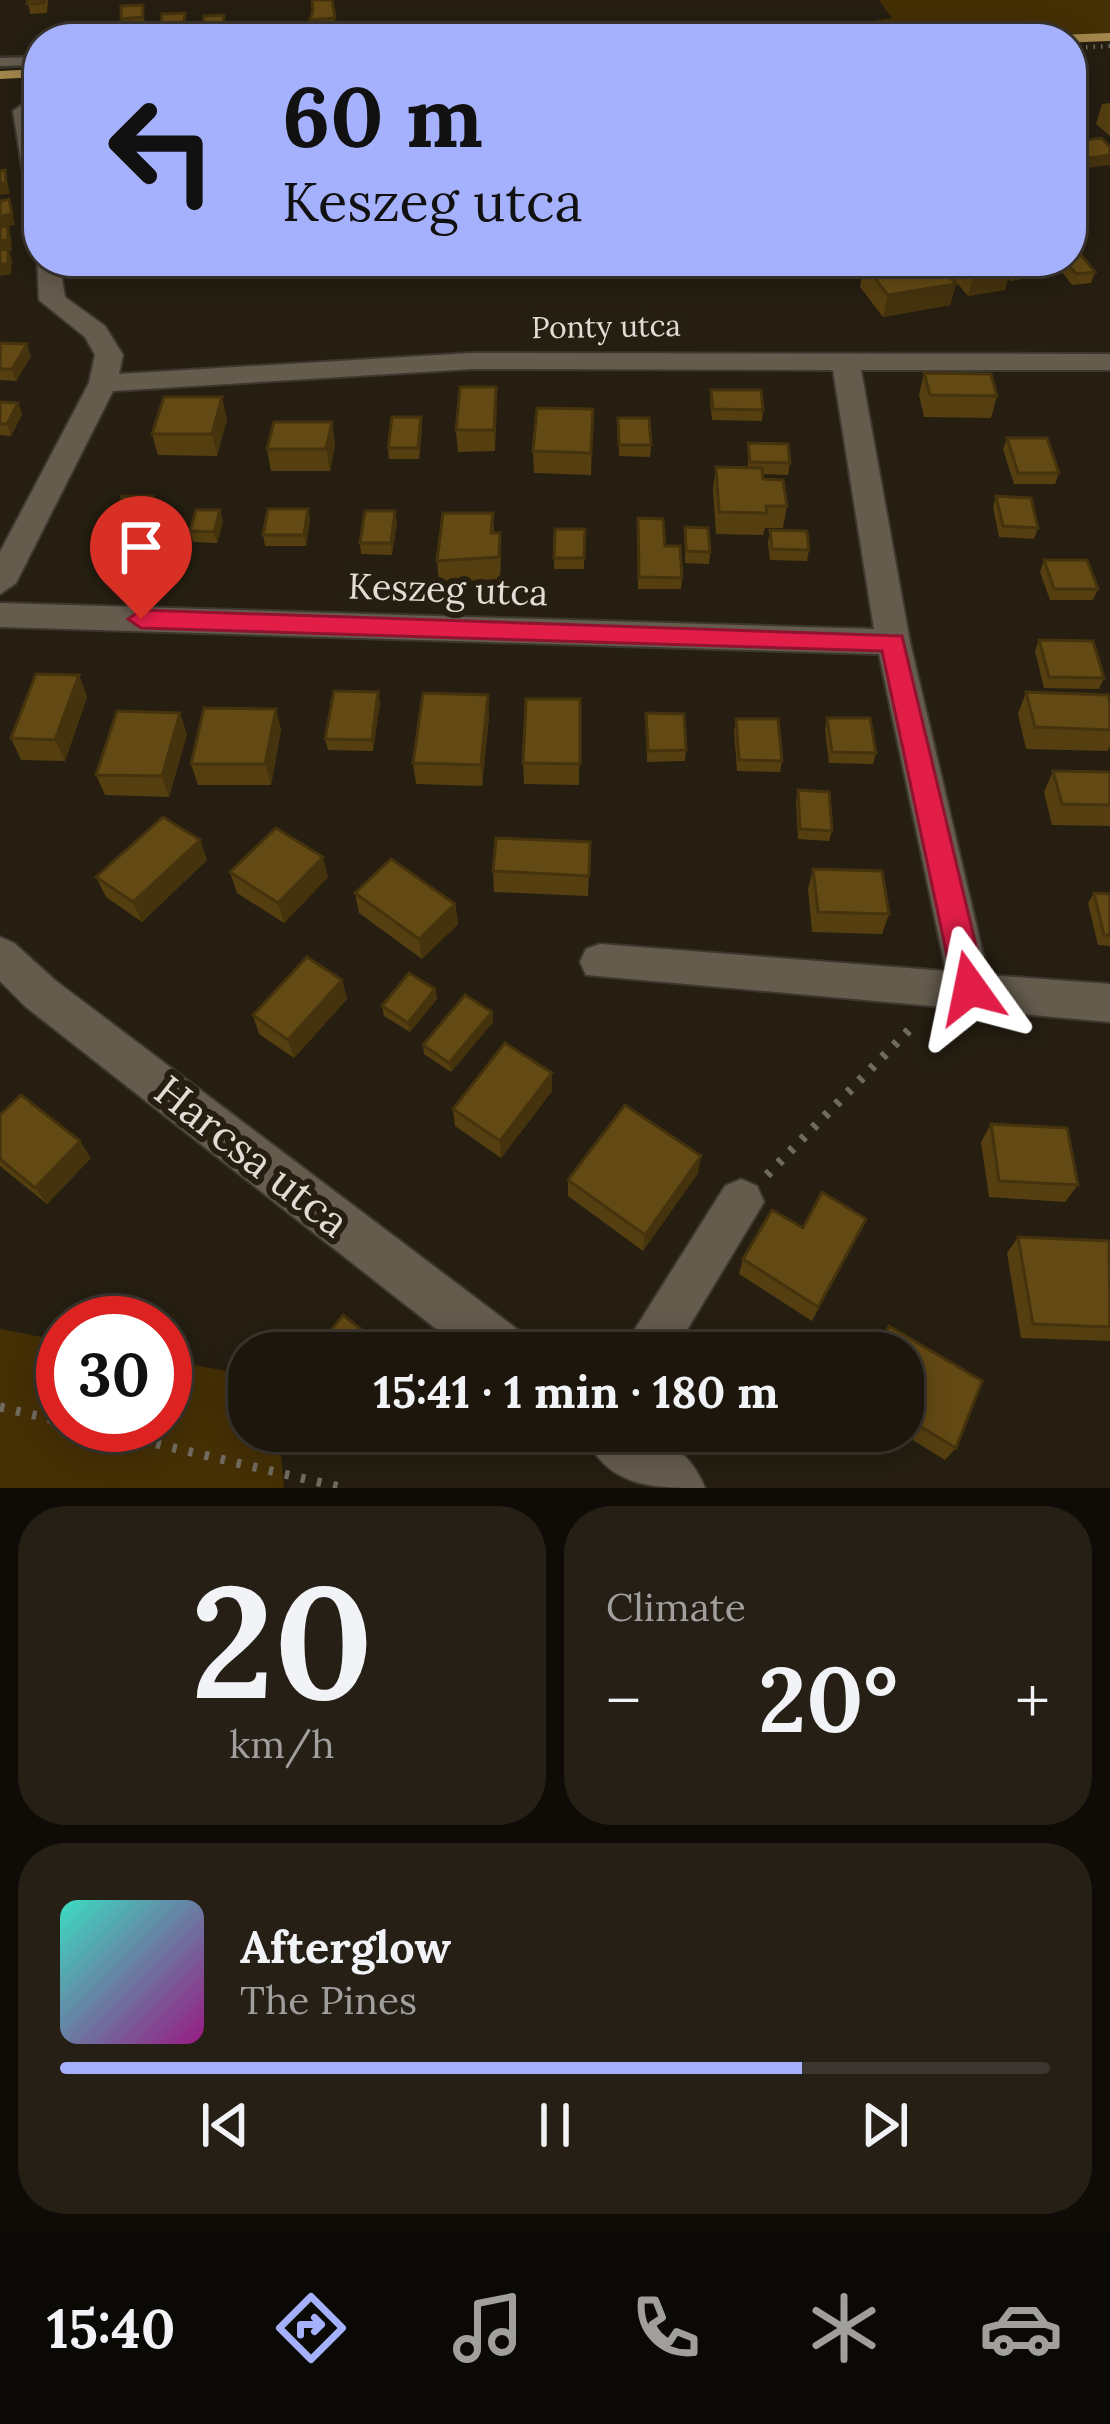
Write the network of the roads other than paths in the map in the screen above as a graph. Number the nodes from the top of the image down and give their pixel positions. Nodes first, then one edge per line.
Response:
1 (48, 276) edge
2 (845, 359) junction
3 (1110, 362) edge
4 (103, 383) junction
5 (0, 583) edge
6 (0, 615) edge
7 (893, 642) junction
8 (0, 955) edge
9 (600, 962) dead end
10 (960, 987) junction
11 (1110, 1003) edge
12 (741, 1202) road end
13 (480, 1332) edge
14 (658, 1332) edge
15 (634, 1452) edge
16 (679, 1488) edge

1 - 4 street
2 - 3 street, Ponty utca
2 - 4 street, Ponty utca
2 - 7 street
4 - 5 street
6 - 7 street, Keszeg utca
7 - 10 street
8 - 13 street, Harcsa utca
9 - 10 street
10 - 11 street
12 - 14 street
15 - 16 street

